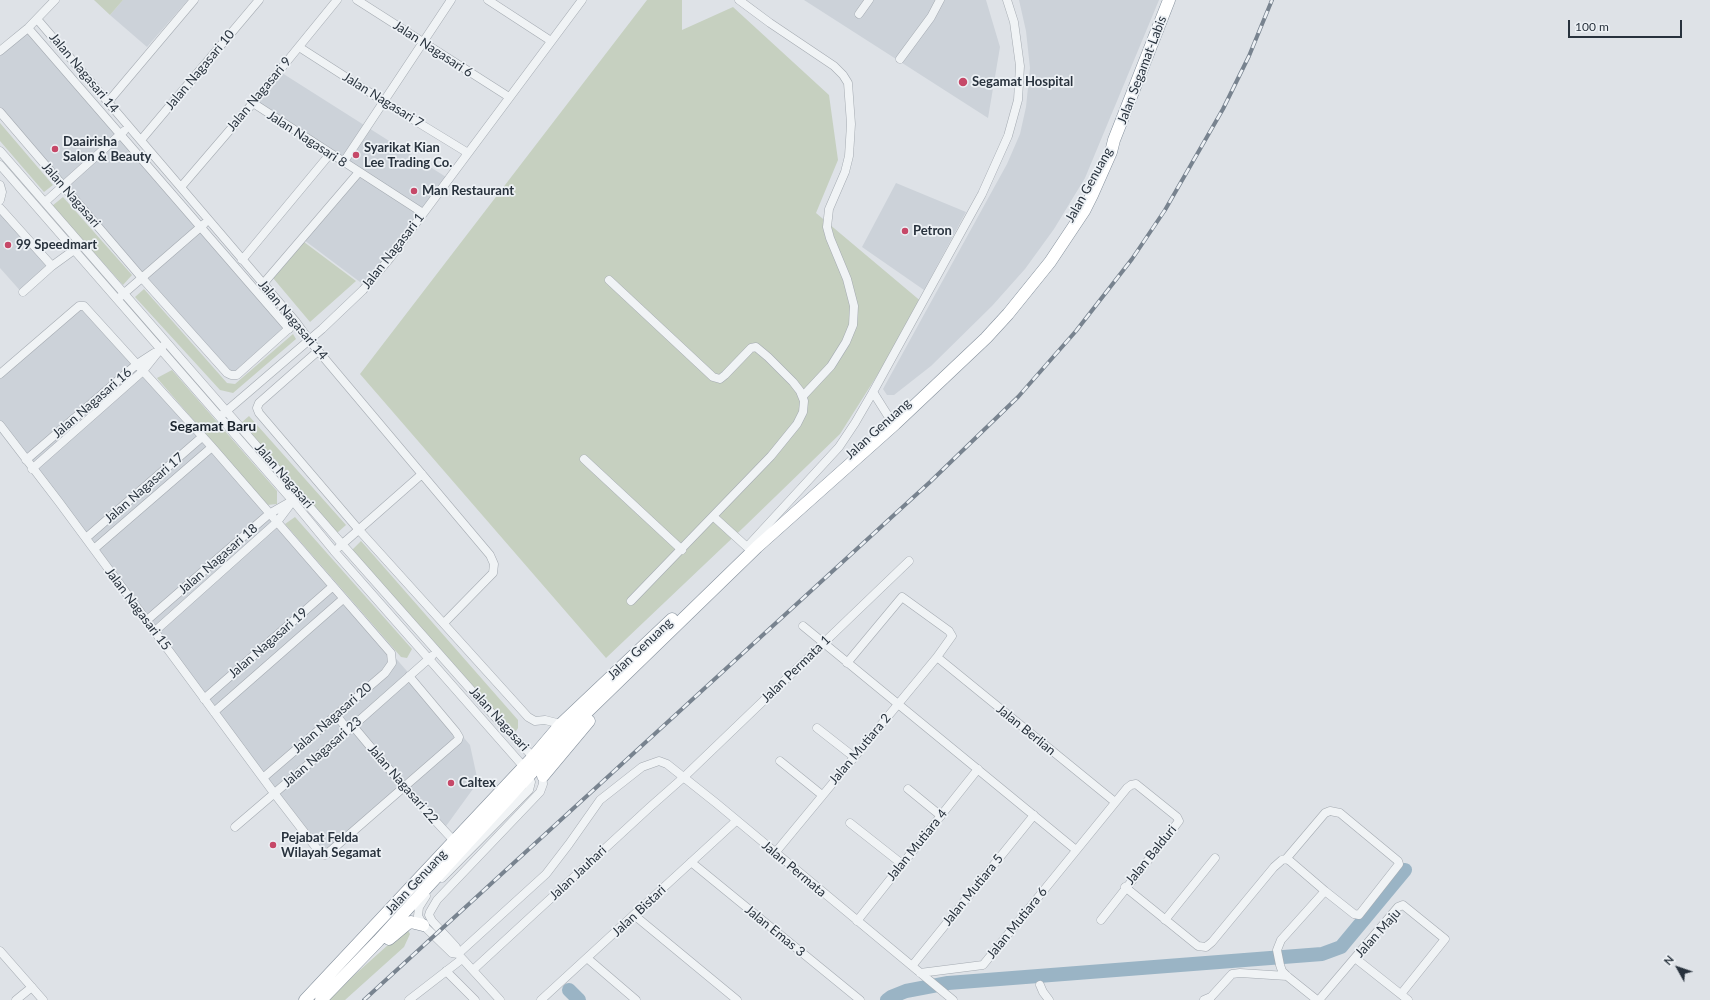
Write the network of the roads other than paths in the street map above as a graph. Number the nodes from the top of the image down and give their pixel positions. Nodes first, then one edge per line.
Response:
1 (55, 0) edge
2 (194, 0) edge
3 (259, 0) edge
4 (337, 0) edge
5 (357, 0) edge
6 (451, 0) edge
7 (488, 0) edge
8 (582, 0) edge
9 (739, 0) edge
10 (869, 0) edge
11 (940, 0) edge
12 (1007, 0) edge
13 (1169, 0) edge
14 (859, 14) dead end
15 (37, 19) junction
16 (28, 28) junction
17 (551, 41) junction
18 (422, 42) junction
19 (299, 47) junction
20 (0, 51) edge
21 (900, 59) dead end
22 (509, 98) junction
23 (383, 101) junction
24 (108, 102) junction
25 (252, 104) junction
26 (0, 112) edge
27 (129, 127) junction
28 (121, 134) junction
29 (140, 140) junction
30 (1114, 140) joint
31 (1, 152) edge
32 (468, 153) junction
33 (330, 154) junction
34 (343, 163) junction
35 (0, 165) edge
36 (359, 172) junction
37 (0, 185) edge
38 (63, 186) junction
39 (181, 187) junction
40 (0, 200) edge
41 (45, 202) junction
42 (0, 208) edge
43 (423, 213) junction
44 (208, 220) junction
45 (200, 227) junction
46 (74, 250) junction
47 (242, 260) junction
48 (52, 266) junction
49 (142, 278) junction
50 (609, 280) dead end
51 (263, 284) junction
52 (23, 292) dead end
53 (124, 294) junction
54 (117, 299) junction
55 (296, 322) junction
56 (289, 329) junction
57 (309, 340) junction
58 (167, 343) junction
59 (160, 350) junction
60 (318, 351) junction
61 (137, 364) junction
62 (143, 371) junction
63 (0, 374) edge
64 (873, 392) junction
65 (803, 396) junction
66 (226, 410) junction
67 (219, 417) junction
68 (893, 421) junction
69 (0, 425) edge
70 (202, 437) junction
71 (212, 447) junction
72 (584, 459) dead end
73 (26, 460) junction
74 (32, 469) junction
75 (422, 474) junction
76 (300, 494) junction
77 (292, 500) junction
78 (269, 514) junction
79 (714, 517) junction
80 (277, 522) junction
81 (359, 530) junction
82 (86, 538) junction
83 (342, 544) junction
84 (747, 547) junction
85 (94, 549) junction
86 (682, 550) junction
87 (334, 551) junction
88 (909, 561) dead end
89 (332, 587) junction
90 (343, 599) junction
91 (631, 601) dead end
92 (146, 621) junction
93 (444, 623) junction
94 (803, 626) dead end
95 (154, 632) junction
96 (824, 643) junction
97 (437, 651) junction
98 (937, 657) junction
99 (429, 658) junction
100 (847, 663) junction
101 (635, 666) junction
102 (409, 676) junction
103 (204, 699) junction
104 (897, 704) junction
105 (214, 712) junction
106 (336, 715) junction
107 (561, 724) junction
108 (351, 728) junction
109 (817, 728) dead end
110 (854, 757) junction
111 (536, 760) junction
112 (780, 761) dead end
113 (978, 769) junction
114 (526, 771) junction
115 (543, 776) junction
116 (684, 777) junction
117 (263, 778) junction
118 (404, 787) junction
119 (908, 789) dead end
120 (274, 794) junction
121 (822, 794) junction
122 (1115, 802) junction
123 (1034, 815) junction
124 (941, 816) junction
125 (736, 821) junction
126 (850, 823) dead end
127 (235, 827) dead end
128 (454, 842) junction
129 (1076, 850) junction
130 (775, 854) junction
131 (1215, 858) dead end
132 (1286, 859) junction
133 (691, 862) junction
134 (902, 864) junction
135 (1126, 887) junction
136 (1325, 891) junction
137 (634, 915) junction
138 (1101, 920) dead end
139 (1165, 920) junction
140 (857, 921) junction
141 (424, 925) junction
142 (0, 951) edge
143 (460, 957) junction
144 (587, 958) junction
145 (1355, 958) junction
146 (912, 966) junction
147 (473, 970) junction
148 (446, 971) junction
149 (920, 973) junction
150 (347, 975) junction
151 (1287, 976) junction
152 (1040, 985) dead end
153 (32, 986) junction
154 (1401, 994) junction
155 (16, 1000) edge
156 (43, 1000) edge
157 (305, 1000) edge
158 (321, 1000) edge
159 (409, 1000) edge
160 (475, 1000) edge
161 (500, 1000) edge
162 (541, 1000) edge
163 (636, 1000) edge
164 (737, 1000) edge
165 (860, 1000) edge
166 (953, 1000) edge
167 (1049, 1000) edge
168 (1207, 1000) edge
169 (1318, 1000) edge
170 (1408, 1000) edge

1 - 15 street
2 - 24 street
3 - 29 street, Jalan Nagasari 10
4 - 19 street, Jalan Nagasari 9
5 - 18 street, Jalan Nagasari 6
6 - 18 street
7 - 17 street
8 - 17 street, Jalan Nagasari 1
9 - 65 street
10 - 14 street
11 - 21 street
12 - 64 street
13 - 30 highway, Jalan Segamat-Labis
15 - 16 street
15 - 24 street, Jalan Nagasari 14
16 - 20 street
16 - 28 street, Jalan Nagasari 14
17 - 22 street, Jalan Nagasari 1
18 - 22 street, Jalan Nagasari 6
18 - 23 street
19 - 23 street, Jalan Nagasari 7
19 - 25 street, Jalan Nagasari 9
22 - 32 street, Jalan Nagasari 1
23 - 32 street, Jalan Nagasari 7
23 - 34 street
24 - 27 street, Jalan Nagasari 14
25 - 33 street, Jalan Nagasari 8
25 - 39 street, Jalan Nagasari 9
26 - 38 street, Jalan Nagasari
27 - 28 street
27 - 29 street, Jalan Nagasari 14
28 - 38 street
28 - 45 street, Jalan Nagasari 14
29 - 39 street, Jalan Nagasari 14
30 - 68 highway, Jalan Genuang
31 - 41 street, Jalan Nagasari
32 - 43 street, Jalan Nagasari 1
33 - 34 street, Jalan Nagasari 8
33 - 47 street
34 - 36 street, Jalan Nagasari 8
35 - 46 street, Jalan Nagasari
36 - 43 street, Jalan Nagasari 8
36 - 51 street
37 - 40 street
38 - 41 street
38 - 49 street, Jalan Nagasari
39 - 44 street, Jalan Nagasari 14
41 - 53 street, Jalan Nagasari
42 - 48 street
43 - 57 street, Jalan Nagasari 1
44 - 45 street
44 - 47 street, Jalan Nagasari 14
45 - 49 street
45 - 56 street, Jalan Nagasari 14
46 - 48 street
46 - 54 street, Jalan Nagasari
47 - 51 street, Jalan Nagasari 14
48 - 52 street
49 - 53 street
49 - 56 street, Jalan Nagasari
50 - 65 street
51 - 55 street, Jalan Nagasari 14
53 - 54 street
53 - 58 street, Jalan Nagasari
54 - 59 street, Jalan Nagasari
55 - 56 street, Jalan Nagasari
55 - 57 street, Jalan Nagasari 14
57 - 60 street, Jalan Nagasari 14
57 - 66 street, Jalan Nagasari 1
58 - 59 street
58 - 66 street, Jalan Nagasari
59 - 61 street, Jalan Nagasari 16
59 - 62 street
59 - 67 street, Jalan Nagasari
60 - 75 street, Jalan Nagasari 14
60 - 81 street, Jalan Nagasari
61 - 62 street
61 - 63 street
61 - 73 street, Jalan Nagasari 16
62 - 70 street
62 - 74 street
64 - 68 street
64 - 84 street
65 - 79 street
66 - 67 street, Jalan Nagasari 1
66 - 76 street, Jalan Nagasari
67 - 77 street, Jalan Nagasari
68 - 84 highway, Jalan Genuang
68 - 101 highway, Jalan Genuang
69 - 73 street, Jalan Nagasari 15
70 - 71 street
70 - 82 street, Jalan Nagasari 17
71 - 78 street
71 - 85 street
72 - 86 street
73 - 74 street, Jalan Nagasari 15
74 - 82 street, Jalan Nagasari 15
75 - 81 street
75 - 93 street, Jalan Nagasari 14
76 - 77 street
76 - 83 street, Jalan Nagasari
77 - 78 street, Jalan Nagasari 18
77 - 80 street
77 - 87 street, Jalan Nagasari
78 - 80 street
78 - 92 street, Jalan Nagasari 18
79 - 84 street
79 - 86 street
80 - 89 street
80 - 95 street
81 - 83 street
81 - 93 street, Jalan Nagasari
82 - 85 street, Jalan Nagasari 15
83 - 87 street
83 - 97 street, Jalan Nagasari
84 - 107 highway, Jalan Genuang
85 - 92 street, Jalan Nagasari 15
86 - 91 street
87 - 99 street, Jalan Nagasari
88 - 96 street, Jalan Permata 1
89 - 90 street
89 - 103 street, Jalan Nagasari 19
90 - 105 street
90 - 106 street, Jalan Nagasari 20
92 - 95 street, Jalan Nagasari 15
93 - 107 street, Jalan Nagasari
94 - 96 street
95 - 103 street, Jalan Nagasari 15
96 - 100 street
96 - 116 street, Jalan Permata 1
97 - 99 street, Jalan Nagasari 23
97 - 111 street, Jalan Nagasari
98 - 100 street
98 - 104 street
98 - 122 street, Jalan Berlian
99 - 102 street, Jalan Nagasari 23
99 - 114 street, Jalan Nagasari
100 - 104 street
101 - 111 highway, Jalan Genuang
101 - 115 highway
102 - 108 street, Jalan Nagasari 23
102 - 118 street
103 - 105 street, Jalan Nagasari 15
104 - 110 street, Jalan Mutiara 2
104 - 113 street
105 - 117 street, Jalan Nagasari 15
106 - 108 street, Jalan Nagasari 22
106 - 117 street, Jalan Nagasari 20
107 - 111 highway, Jalan Genuang
108 - 118 street, Jalan Nagasari 22
108 - 120 street, Jalan Nagasari 23
109 - 110 street
110 - 121 street, Jalan Mutiara 2
111 - 114 highway, Jalan Genuang
111 - 115 street
112 - 121 street
113 - 123 street
113 - 124 street, Jalan Mutiara 4
114 - 128 highway, Jalan Genuang
114 - 141 street
114 - 150 highway, Jalan Genuang
115 - 143 street
116 - 125 street, Jalan Permata
116 - 143 street, Jalan Permata
116 - 147 street, Jalan Jauhari
117 - 120 street, Jalan Nagasari 15
118 - 120 street, Jalan Nagasari 15
118 - 128 street, Jalan Nagasari 22
119 - 124 street
120 - 127 street, Jalan Nagasari 23
121 - 130 street, Jalan Mutiara 2
122 - 129 street, Jalan Mutiara 6
122 - 135 street, Jalan Balduri
123 - 129 street
123 - 146 street, Jalan Mutiara 5
124 - 134 street, Jalan Mutiara 4
125 - 130 street, Jalan Permata
125 - 133 street, Jalan Bistari
126 - 134 street
128 - 157 highway, Jalan Genuang
129 - 149 street, Jalan Mutiara 6
130 - 140 street, Jalan Permata
131 - 139 street
132 - 136 street
132 - 136 street
132 - 139 street
133 - 137 street, Jalan Bistari
133 - 165 street, Jalan Emas 3
134 - 140 street, Jalan Mutiara 4
135 - 138 street, Jalan Balduri
135 - 139 street
136 - 151 street
137 - 144 street, Jalan Bistari
137 - 164 street
140 - 146 street, Jalan Permata
141 - 143 street
141 - 150 highway
142 - 153 street
143 - 147 street
143 - 148 street
144 - 162 street, Jalan Bistari
144 - 163 street
145 - 154 street
145 - 154 street, Jalan Maju
145 - 169 street, Jalan Maju
146 - 149 street, Jalan Permata
147 - 161 street
148 - 159 street
148 - 160 street
149 - 166 street, Jalan Permata
150 - 158 highway, Jalan Genuang
151 - 168 street
151 - 169 street
152 - 167 street
153 - 155 street
153 - 156 street
154 - 170 street

